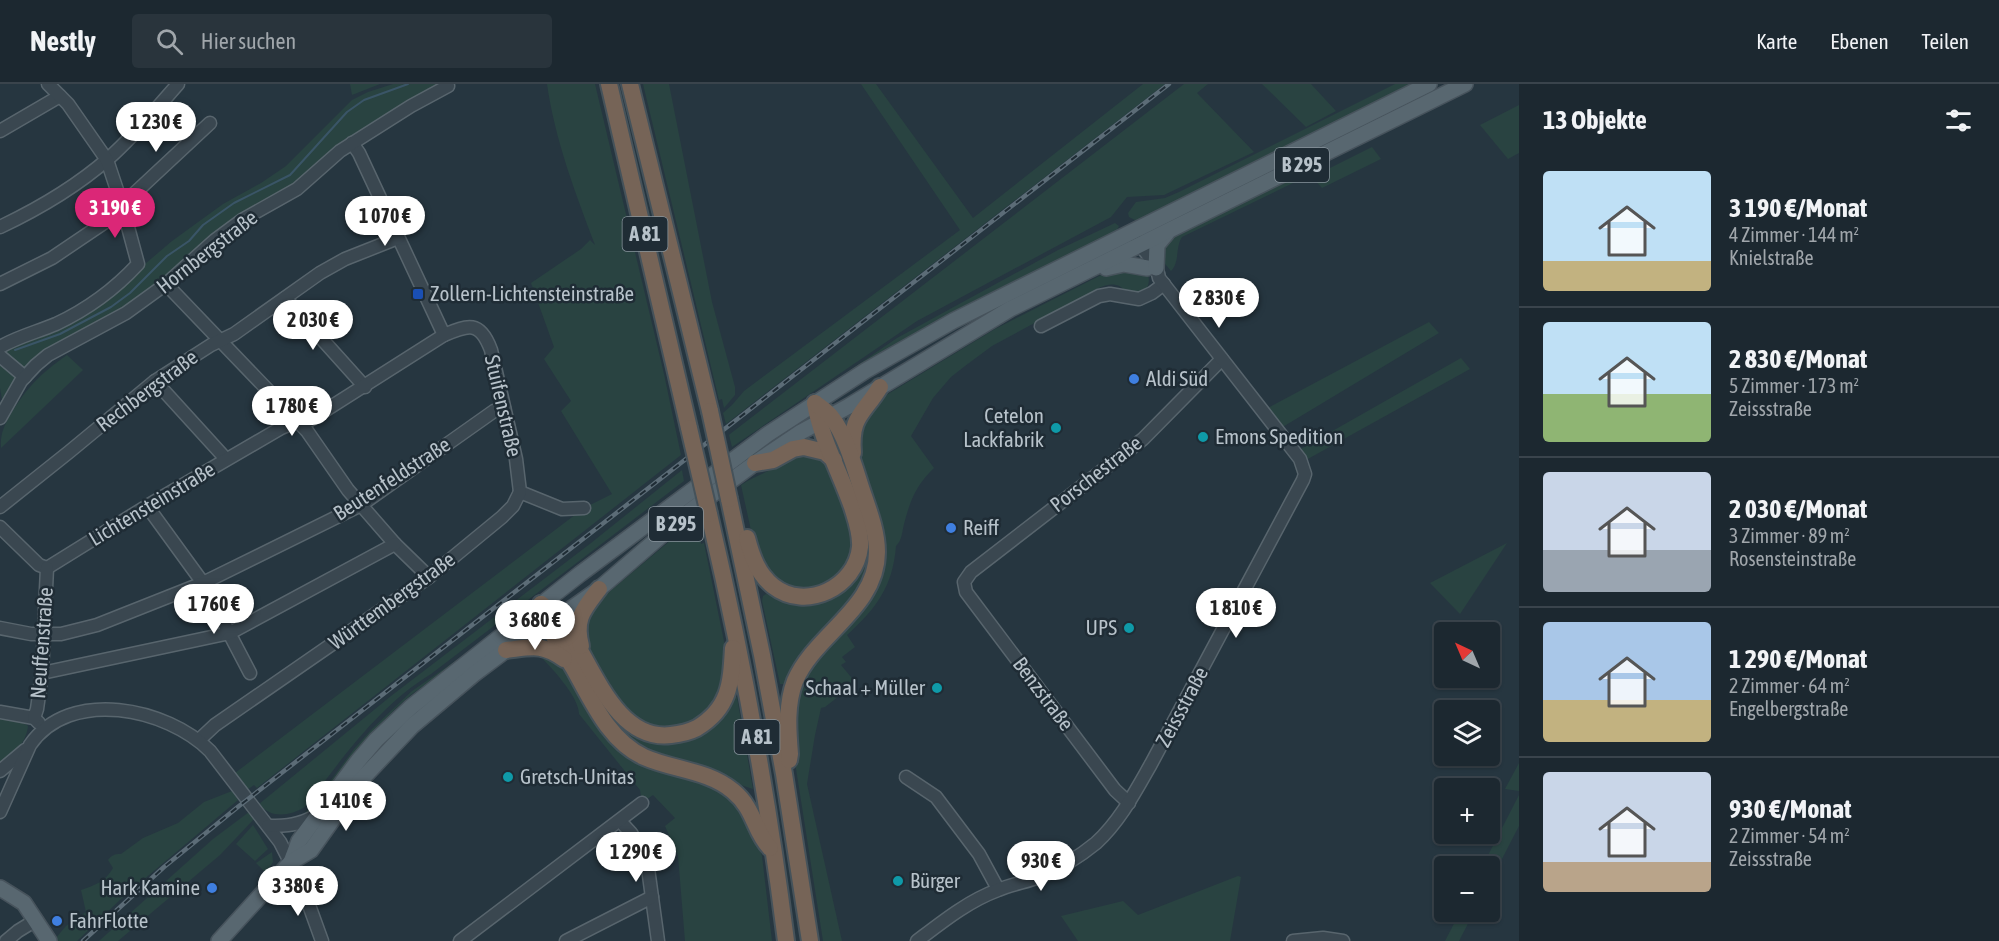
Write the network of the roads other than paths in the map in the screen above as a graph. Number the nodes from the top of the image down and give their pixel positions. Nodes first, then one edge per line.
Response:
1 (48, 84) edge
2 (178, 84) edge
3 (609, 84) edge
4 (630, 84) edge
5 (1429, 84) edge
6 (1465, 84) edge
7 (448, 86) dead end
8 (60, 96) junction
9 (210, 123) dead end
10 (0, 131) edge
11 (352, 143) junction
12 (107, 160) junction
13 (122, 207) junction
14 (0, 227) edge
15 (1170, 231) junction
16 (398, 238) junction
17 (1136, 238) junction
18 (1098, 266) junction
19 (1156, 274) junction
20 (0, 284) edge
21 (166, 284) junction
22 (285, 298) junction
23 (474, 327) joint
24 (1041, 327) dead end
25 (444, 335) junction
26 (221, 340) junction
27 (0, 347) edge
28 (0, 356) edge
29 (1222, 359) junction
30 (25, 377) junction
31 (155, 381) junction
32 (364, 387) junction
33 (880, 387) junction
34 (815, 403) junction
35 (504, 408) junction
36 (0, 418) edge
37 (825, 420) junction
38 (300, 423) junction
39 (226, 459) junction
40 (836, 462) junction
41 (755, 463) junction
42 (853, 463) junction
43 (520, 492) junction
44 (733, 496) junction
45 (361, 505) junction
46 (147, 506) junction
47 (0, 507) edge
48 (584, 508) dead end
49 (0, 526) edge
50 (395, 544) junction
51 (47, 568) junction
52 (429, 577) junction
53 (964, 582) joint
54 (203, 583) junction
55 (599, 589) junction
56 (541, 604) junction
57 (553, 621) junction
58 (735, 623) junction
59 (0, 628) edge
60 (230, 633) junction
61 (44, 635) junction
62 (506, 650) junction
63 (578, 661) junction
64 (42, 673) junction
65 (250, 673) dead end
66 (411, 707) junction
67 (0, 712) edge
68 (34, 718) junction
69 (412, 726) junction
70 (44, 729) junction
71 (199, 740) junction
72 (30, 745) junction
73 (0, 771) edge
74 (784, 774) junction
75 (0, 777) edge
76 (16, 777) junction
77 (906, 777) dead end
78 (642, 803) dead end
79 (1129, 803) junction
80 (0, 812) edge
81 (319, 814) junction
82 (620, 820) junction
83 (268, 826) junction
84 (774, 852) junction
85 (291, 862) junction
86 (0, 888) edge
87 (998, 889) junction
88 (652, 897) junction
89 (36, 920) junction
90 (6, 941) edge
91 (49, 941) edge
92 (219, 941) edge
93 (322, 941) edge
94 (460, 941) edge
95 (566, 941) edge
96 (658, 941) edge
97 (786, 941) edge
98 (810, 941) edge
99 (917, 941) edge
100 (1293, 941) edge
101 (1343, 941) edge

1 - 8 street
2 - 12 street
3 - 58 highway, A 81, bridge
4 - 44 highway, A 81, bridge
5 - 17 main road, B 295
6 - 15 main road, B 295
7 - 11 street, Hornbergstraße
8 - 10 street
8 - 12 street
9 - 13 street
11 - 16 street
11 - 21 street, Hornbergstraße
12 - 13 street
12 - 14 street
13 - 20 street
13 - 27 street
15 - 17 main road, B 295
15 - 19 main road
16 - 22 street, Rechbergstraße
16 - 25 street
17 - 18 main road, B 295
17 - 19 street, Zeissstraße
17 - 34 main road, B 295
18 - 19 main road
18 - 33 main road, B 295
19 - 24 street
19 - 29 street, Zeissstraße
21 - 26 street
21 - 30 street, Hornbergstraße
22 - 26 street, Rechbergstraße
22 - 32 street
23 - 25 street, Lichtensteinstraße
23 - 35 street, Stuifenstraße
25 - 32 street, Lichtensteinstraße
26 - 31 street, Rechbergstraße
26 - 38 street
28 - 30 street
29 - 53 street, Porschestraße
29 - 79 street, Zeissstraße
30 - 36 street, Hornbergstraße
31 - 39 street
31 - 47 street, Rechbergstraße
32 - 38 street, Lichtensteinstraße
33 - 37 main road, B 295
33 - 42 highway
34 - 37 highway, A 81
34 - 56 main road, B 295
35 - 43 street, Stuifenstraße
35 - 45 street, Beutenfeldstraße
37 - 40 highway, A 81
37 - 41 main road, B 295
37 - 42 highway
38 - 39 street, Lichtensteinstraße
38 - 45 street
39 - 46 street, Lichtensteinstraße
40 - 41 highway
40 - 44 highway, A 81
41 - 55 main road, B 295
42 - 74 highway
43 - 48 street
43 - 52 street, Württembergstraße
44 - 74 highway, A 81
45 - 50 street
45 - 54 street, Beutenfeldstraße
46 - 51 street, Lichtensteinstraße
46 - 54 street
49 - 51 street
50 - 52 street
50 - 60 street
51 - 61 street, Neuffenstraße
52 - 71 street, Württembergstraße
53 - 79 street, Benzstraße
54 - 60 street
54 - 61 street, Beutenfeldstraße
55 - 57 main road, B 295
55 - 63 highway
56 - 57 highway, A 81
56 - 66 main road
57 - 62 main road
57 - 63 highway, A 81
58 - 63 highway, A 81
58 - 84 highway, A 81
59 - 61 street, Beutenfeldstraße
60 - 64 street
60 - 65 street
61 - 64 street, Neuffenstraße
62 - 63 highway, A 81
62 - 69 main road
63 - 84 highway, A 81
64 - 68 street, Neuffenstraße
66 - 69 main road
66 - 81 main road
67 - 68 street
68 - 70 street
69 - 85 main road
70 - 71 street
70 - 72 street
71 - 83 street
72 - 73 street
72 - 76 street
74 - 98 highway, A 81
75 - 76 street
76 - 80 street
77 - 87 street
78 - 82 street
79 - 87 street, Zeissstraße
81 - 83 street
81 - 85 main road
82 - 88 street
82 - 94 street
83 - 85 street
84 - 97 highway, A 81
85 - 92 main road
85 - 93 street
86 - 89 main road
87 - 99 street, Zeissstraße
88 - 95 street
88 - 96 street
89 - 90 street
89 - 91 main road
100 - 101 street

